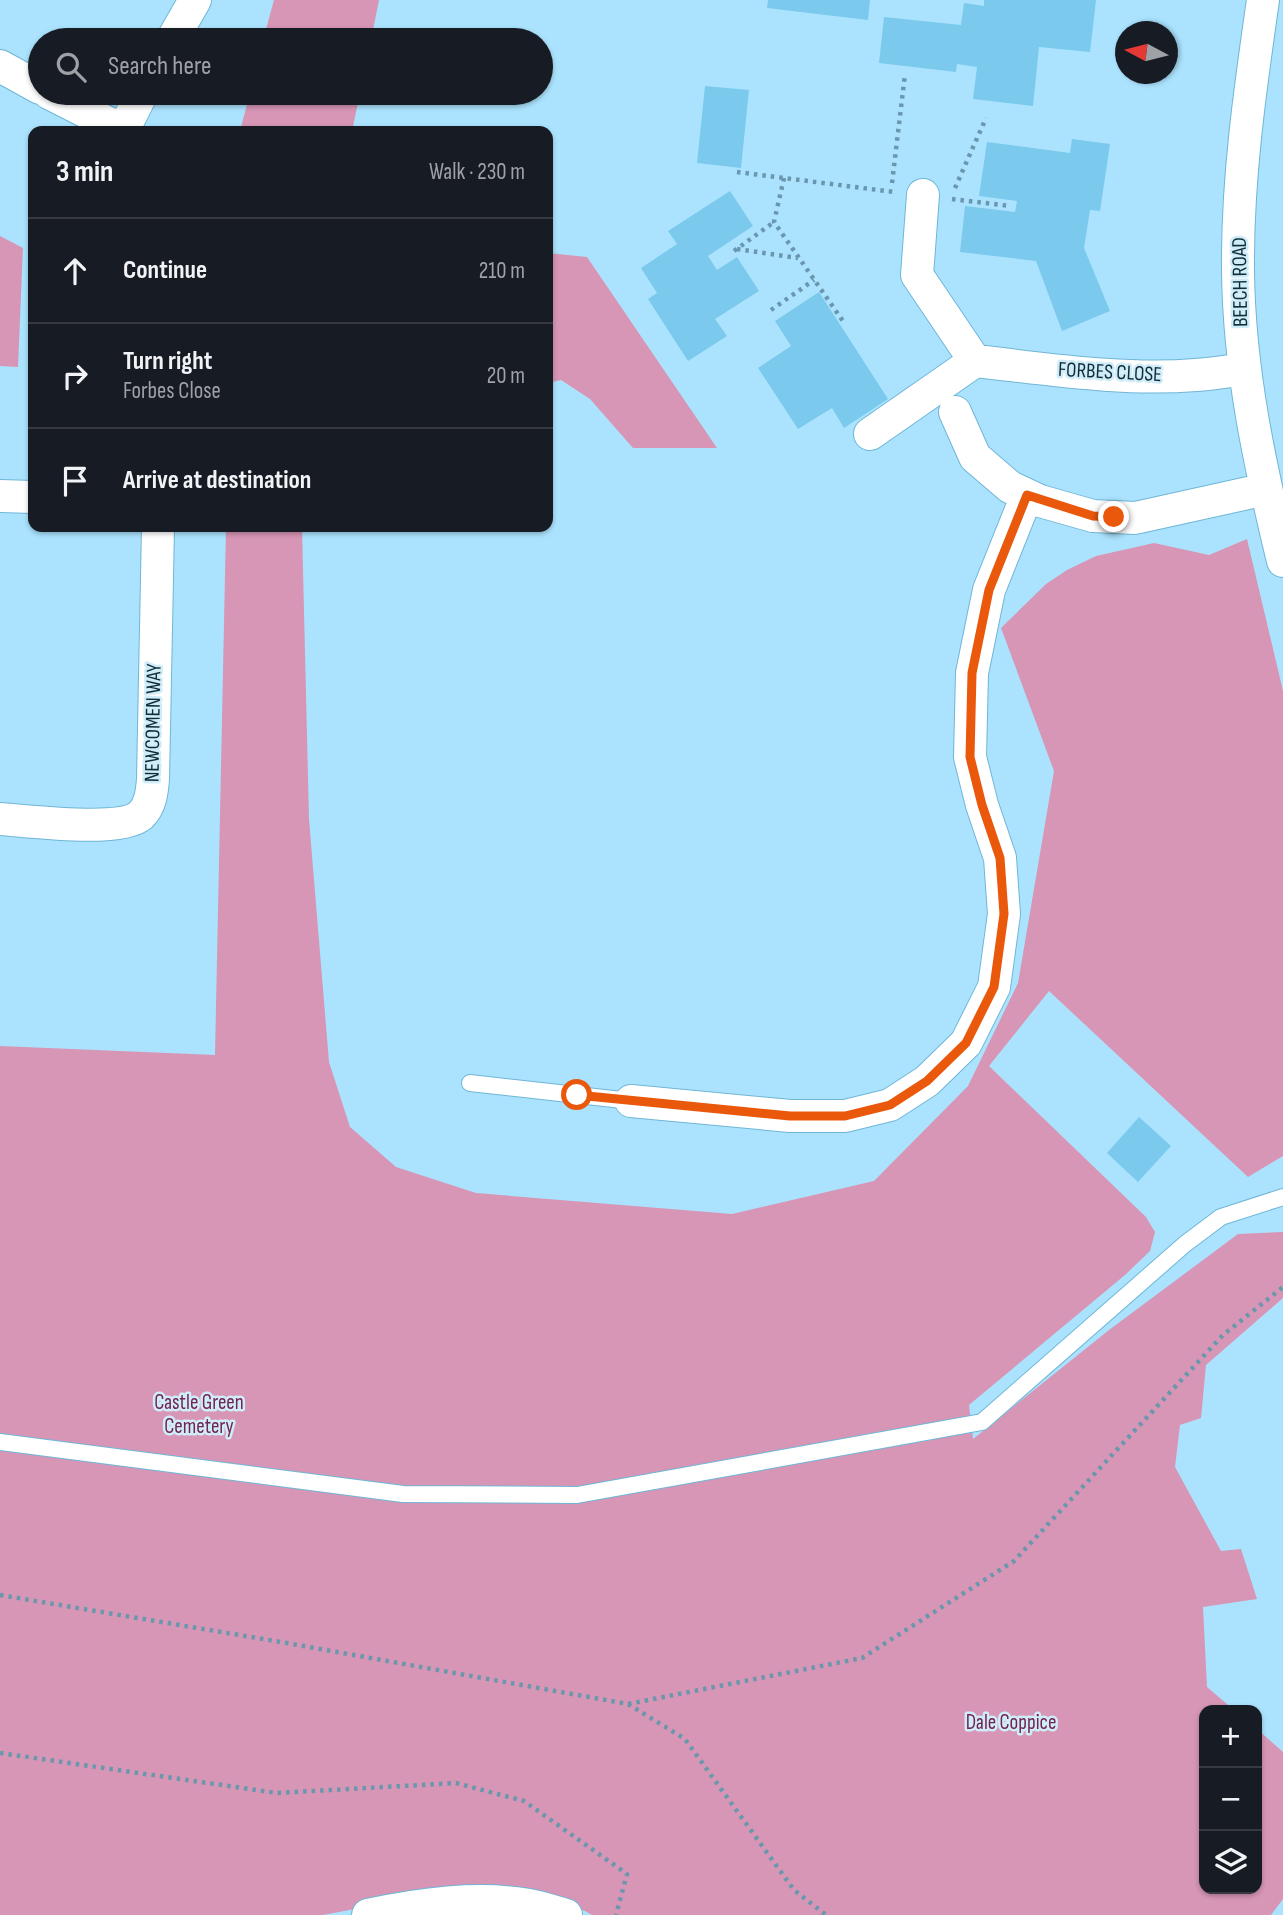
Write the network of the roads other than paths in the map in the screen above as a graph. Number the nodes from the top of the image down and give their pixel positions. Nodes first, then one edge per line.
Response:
1 (195, 0) edge
2 (1263, 0) edge
3 (179, 28) edge
4 (0, 66) edge
5 (28, 81) edge
6 (72, 105) edge
7 (136, 105) edge
8 (113, 126) edge
9 (126, 126) edge
10 (923, 195) road end
11 (975, 361) junction
12 (1245, 369) junction
13 (955, 412) dead end
14 (870, 434) dead end
15 (1266, 489) junction
16 (1027, 495) junction
17 (0, 496) edge
18 (28, 497) edge
19 (158, 532) edge
20 (1283, 561) edge
21 (0, 819) edge
22 (470, 1083) dead end
23 (631, 1101) joint
24 (1283, 1197) edge
25 (0, 1442) edge
26 (368, 1915) edge
27 (566, 1915) edge

1 - 3 street
2 - 12 street, BEECH ROAD
4 - 5 street
6 - 8 street
7 - 9 street
10 - 11 street
11 - 12 street, FORBES CLOSE
11 - 14 street
12 - 15 street, BEECH ROAD
13 - 16 street
15 - 16 street
15 - 20 street, BEECH ROAD
16 - 23 street
17 - 18 street
19 - 21 street, NEWCOMEN WAY
22 - 23 lane
24 - 25 lane
26 - 27 street

